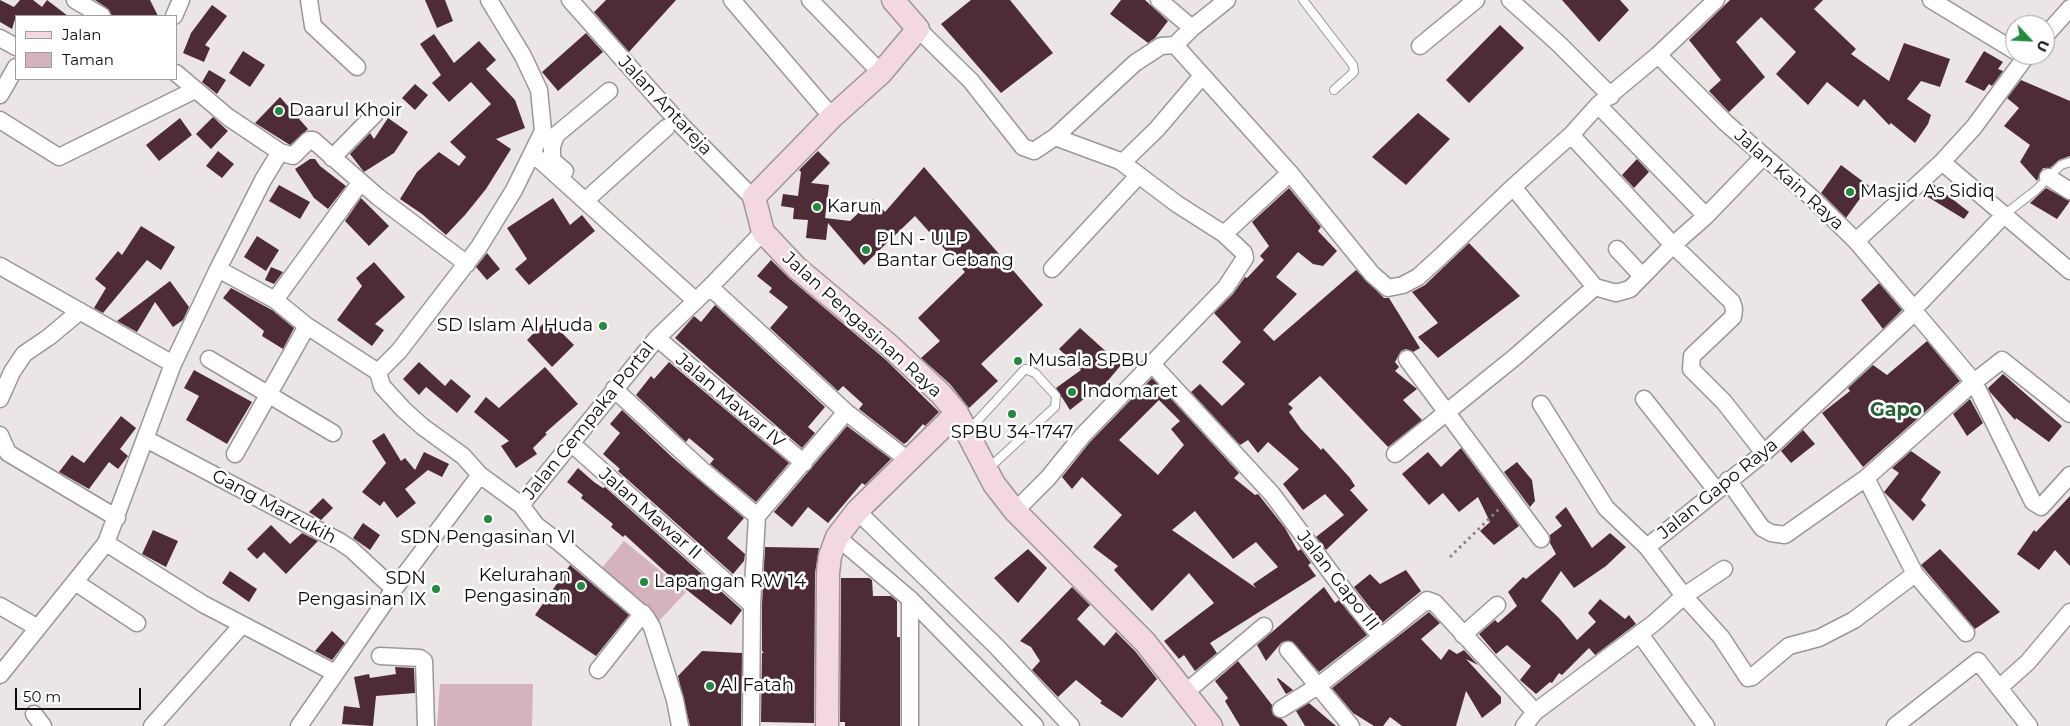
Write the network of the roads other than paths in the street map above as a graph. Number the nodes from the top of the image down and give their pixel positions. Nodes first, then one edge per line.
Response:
1 (75, 0) edge
2 (181, 0) edge
3 (309, 0) edge
4 (489, 0) edge
5 (732, 0) edge
6 (810, 0) edge
7 (893, 0) edge
8 (1159, 0) edge
9 (1227, 0) edge
10 (1303, 0) edge
11 (1476, 0) edge
12 (1716, 0) edge
13 (1931, 0) edge
14 (579, 3) edge
15 (1520, 4) edge
16 (2070, 8) edge
17 (100, 15) edge
18 (174, 15) edge
19 (2055, 25) edge
20 (1192, 28) junction
21 (918, 29) junction
22 (0, 38) edge
23 (2005, 44) edge
24 (1175, 45) junction
25 (15, 46) edge
26 (1420, 46) dead end
27 (1658, 55) junction
28 (2015, 65) edge
29 (357, 67) dead end
30 (15, 68) edge
31 (881, 73) junction
32 (178, 75) edge
33 (1202, 76) junction
34 (195, 90) junction
35 (609, 90) dead end
36 (1334, 90) dead end
37 (0, 95) edge
38 (1605, 101) junction
39 (375, 114) dead end
40 (832, 116) junction
41 (0, 120) edge
42 (666, 128) dead end
43 (1571, 135) junction
44 (1055, 137) junction
45 (280, 152) junction
46 (532, 153) junction
47 (1763, 157) junction
48 (332, 158) junction
49 (1120, 161) junction
50 (1942, 162) junction
51 (2070, 162) edge
52 (1290, 173) junction
53 (1139, 175) junction
54 (2048, 176) junction
55 (360, 183) junction
56 (1513, 187) junction
57 (2070, 191) edge
58 (590, 197) junction
59 (754, 197) junction
60 (2004, 215) junction
61 (1706, 216) junction
62 (763, 232) junction
63 (1224, 234) junction
64 (1856, 241) junction
65 (1674, 245) junction
66 (1617, 249) dead end
67 (467, 264) junction
68 (0, 266) edge
69 (218, 269) junction
70 (1052, 269) dead end
71 (2070, 271) edge
72 (1642, 276) junction
73 (710, 287) junction
74 (1595, 287) junction
75 (274, 300) junction
76 (696, 301) junction
77 (80, 311) junction
78 (1915, 311) junction
79 (307, 326) junction
80 (657, 338) junction
81 (209, 359) dead end
82 (1407, 359) dead end
83 (174, 364) junction
84 (1153, 364) junction
85 (378, 372) junction
86 (1974, 382) junction
87 (614, 389) junction
88 (270, 395) junction
89 (0, 399) edge
90 (1644, 399) dead end
91 (1541, 404) dead end
92 (846, 412) junction
93 (1446, 412) junction
94 (2070, 414) edge
95 (962, 422) junction
96 (333, 433) dead end
97 (0, 435) edge
98 (146, 439) junction
99 (571, 443) junction
100 (1764, 453) junction
101 (235, 454) dead end
102 (1395, 454) dead end
103 (908, 460) junction
104 (804, 463) junction
105 (988, 469) junction
106 (2070, 474) edge
107 (480, 475) junction
108 (1866, 478) junction
109 (1722, 485) junction
110 (521, 504) junction
111 (857, 511) junction
112 (1015, 511) junction
113 (757, 516) junction
114 (117, 518) junction
115 (837, 537) junction
116 (1541, 539) dead end
117 (106, 543) junction
118 (1647, 547) junction
119 (1724, 569) dead end
120 (1915, 574) junction
121 (74, 582) junction
122 (394, 589) junction
123 (1684, 596) junction
124 (910, 599) junction
125 (1497, 604) dead end
126 (752, 605) junction
127 (0, 606) edge
128 (2070, 612) edge
129 (643, 613) junction
130 (137, 623) dead end
131 (242, 625) junction
132 (1264, 626) dead end
133 (38, 628) junction
134 (1966, 633) dead end
135 (1640, 634) junction
136 (1463, 635) junction
137 (1381, 637) junction
138 (1288, 650) dead end
139 (380, 656) dead end
140 (598, 670) dead end
141 (335, 673) junction
142 (0, 674) edge
143 (1318, 686) junction
144 (1999, 688) junction
145 (1186, 692) junction
146 (1281, 709) dead end
147 (1535, 712) junction
148 (1703, 724) edge
149 (152, 726) edge
150 (299, 726) edge
151 (426, 726) edge
152 (680, 726) edge
153 (751, 726) edge
154 (827, 726) edge
155 (910, 726) edge
156 (1035, 726) edge
157 (1071, 726) edge
158 (1211, 726) edge
159 (1351, 726) edge
160 (1524, 726) edge
161 (1895, 726) edge
162 (2030, 726) edge

1 - 17 street
2 - 18 street
3 - 29 street
4 - 46 street
5 - 40 street
6 - 31 street
7 - 21 street
8 - 20 street
9 - 20 street
10 - 36 lane
11 - 26 street
12 - 27 street
13 - 23 street
14 - 59 street, Jalan Antareja
15 - 38 street
16 - 19 street
20 - 24 street
21 - 31 street
21 - 44 street
22 - 25 street
24 - 33 street
24 - 44 street
27 - 38 street
27 - 47 street, Jalan Kain Raya
28 - 50 street
30 - 37 street
31 - 40 street
32 - 34 street
33 - 49 street
33 - 52 street
34 - 41 street
34 - 45 street
35 - 58 street
38 - 43 street
38 - 61 street
39 - 48 street
40 - 59 street
42 - 58 street
43 - 56 street
43 - 65 street
44 - 49 street
45 - 48 street
45 - 69 street
46 - 58 street
46 - 67 street
47 - 61 street
47 - 64 street, Jalan Kain Raya
48 - 55 street
49 - 53 street
50 - 60 street
50 - 64 street
51 - 54 lane
52 - 56 street
52 - 63 street
53 - 63 street
53 - 70 street
54 - 57 street
54 - 60 lane
55 - 67 street
55 - 75 street
56 - 74 street
58 - 76 street
59 - 62 street, Jalan Pengasinan Raya
60 - 71 street
60 - 78 street, Jalan Gapo Raya
61 - 65 street
62 - 73 street, Jalan Cempaka Portal
62 - 95 street, Jalan Pengasinan Raya
63 - 84 street
64 - 78 street, Jalan Kain Raya
65 - 72 street
65 - 100 street
66 - 72 street
67 - 85 street
68 - 77 street
69 - 75 street
69 - 83 street
72 - 74 street
73 - 76 street, Jalan Cempaka Portal
73 - 92 street
74 - 93 street
75 - 79 street
76 - 80 street, Jalan Cempaka Portal
77 - 83 street
77 - 89 street
78 - 86 street, Jalan Kain Raya
78 - 100 street, Jalan Gapo Raya
79 - 85 street
79 - 88 street
80 - 87 street, Jalan Cempaka Portal
80 - 104 street, Jalan Mawar IV
81 - 88 street
82 - 93 street
83 - 98 street
84 - 112 street
84 - 137 street, Jalan Gapo III
85 - 107 street, Jalan Cempaka Portal
86 - 94 street
86 - 106 street, Jalan Kain Raya
86 - 108 street
87 - 99 street, Jalan Cempaka Portal
87 - 113 street
88 - 96 street
88 - 101 street
90 - 109 street
91 - 118 street
92 - 103 street
92 - 104 street
93 - 102 street
93 - 116 street
95 - 103 street
95 - 105 street, Jalan Pengasinan Raya
95 - 105 lane
97 - 114 street
98 - 114 street
98 - 122 street, Gang Marzukih
99 - 110 street, Jalan Cempaka Portal
99 - 126 street, Jalan Mawar II
100 - 109 street, Jalan Gapo Raya
103 - 111 street
104 - 113 street
105 - 112 street, Jalan Pengasinan Raya
107 - 110 street, Jalan Cempaka Portal
107 - 122 street
108 - 109 street
108 - 120 street
109 - 118 street, Jalan Gapo Raya
110 - 129 street
111 - 115 street
111 - 157 street
112 - 145 street, Jalan Pengasinan Raya
113 - 126 street
114 - 117 street
115 - 124 street
115 - 154 street
117 - 121 street
117 - 131 street
118 - 123 street, Jalan Gapo Raya
119 - 123 street
120 - 123 street, Jalan Gapo Raya
120 - 134 street
121 - 130 street
121 - 133 street
122 - 141 street
123 - 135 street
124 - 155 street
124 - 156 street
125 - 136 street
126 - 153 street
127 - 133 street
128 - 144 street
129 - 140 street
129 - 152 street
131 - 141 street
131 - 149 street
132 - 145 street
133 - 142 street
135 - 147 street
135 - 148 street
136 - 137 street, Jalan Gapo III
136 - 147 street, Jalan Gapo III
137 - 143 street
138 - 143 street
139 - 151 street
141 - 150 street
143 - 146 street
143 - 159 street
144 - 161 street
144 - 162 street
145 - 158 street, Jalan Pengasinan Raya
147 - 160 street

